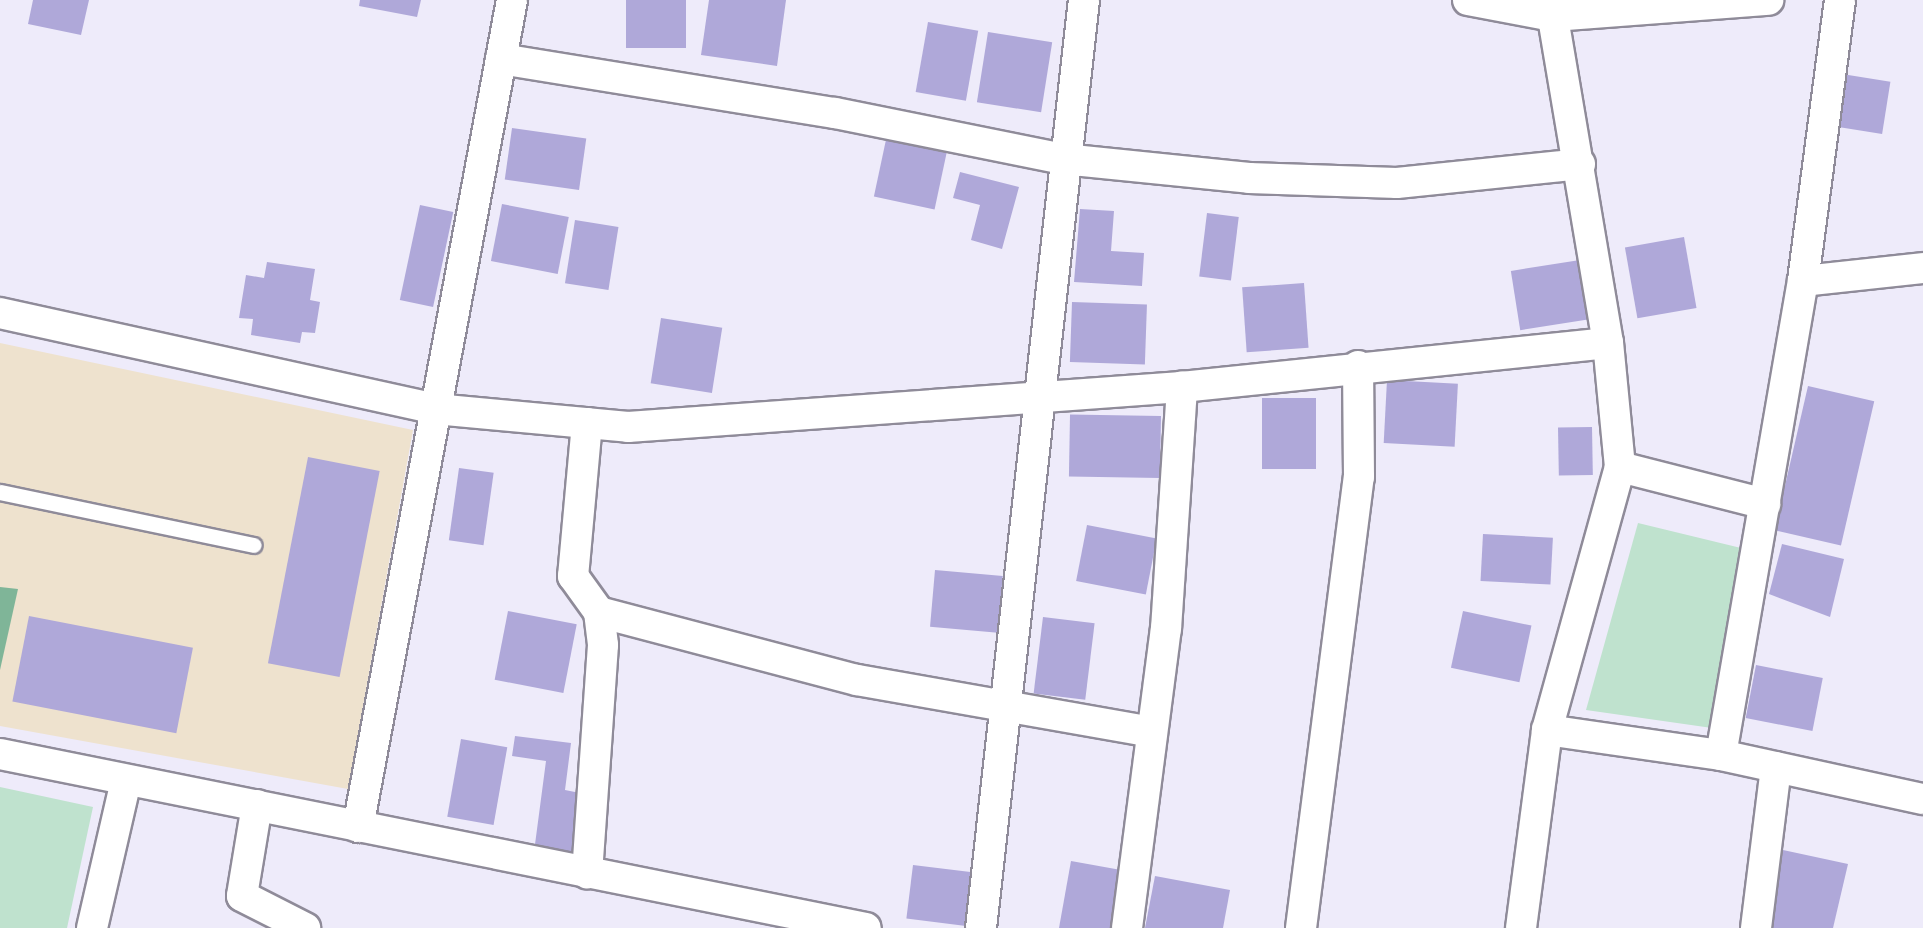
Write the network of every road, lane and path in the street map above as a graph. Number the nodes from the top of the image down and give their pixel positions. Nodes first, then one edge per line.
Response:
1 (512, 0) edge
2 (1084, 0) edge
3 (1468, 0) edge
4 (1768, 0) edge
5 (1840, 0) edge
6 (1552, 8) edge
7 (501, 59) junction
8 (1063, 159) junction
9 (1580, 164) junction
10 (1923, 268) edge
11 (1803, 281) junction
12 (0, 313) edge
13 (1608, 343) junction
14 (1358, 366) junction
15 (1182, 387) junction
16 (1042, 396) junction
17 (435, 409) junction
18 (587, 423) junction
19 (1620, 467) junction
20 (0, 492) edge
21 (1765, 504) junction
22 (254, 545) dead end
23 (599, 612) junction
24 (1004, 706) junction
25 (1547, 730) junction
26 (1151, 732) junction
27 (0, 754) edge
28 (1721, 755) junction
29 (1776, 767) junction
30 (126, 781) junction
31 (1923, 799) edge
32 (257, 804) junction
33 (358, 827) junction
34 (588, 873) junction
35 (92, 928) edge
36 (305, 928) edge
37 (866, 928) edge
38 (981, 928) edge
39 (1127, 928) edge
40 (1301, 928) edge
41 (1521, 928) edge
42 (1756, 928) edge

1 - 7 street
2 - 8 street
3 - 6 street
4 - 6 street
5 - 11 street
6 - 9 street
7 - 8 street
7 - 17 street
8 - 9 street
8 - 16 street
9 - 13 street
10 - 11 street
11 - 21 street
12 - 17 street
13 - 14 street
13 - 19 street
14 - 15 street
14 - 40 street
15 - 16 street
15 - 26 street
16 - 18 street
16 - 24 street
17 - 18 street
17 - 33 street
18 - 23 street
19 - 21 street
19 - 25 street
20 - 22 lane
21 - 28 street
23 - 24 street
23 - 34 street
24 - 26 street
24 - 38 street
25 - 28 street
25 - 41 street
26 - 39 street
27 - 30 street
28 - 29 street
29 - 31 street
29 - 42 street
30 - 32 street
30 - 35 street
32 - 33 street
32 - 36 street
33 - 34 street
34 - 37 street

